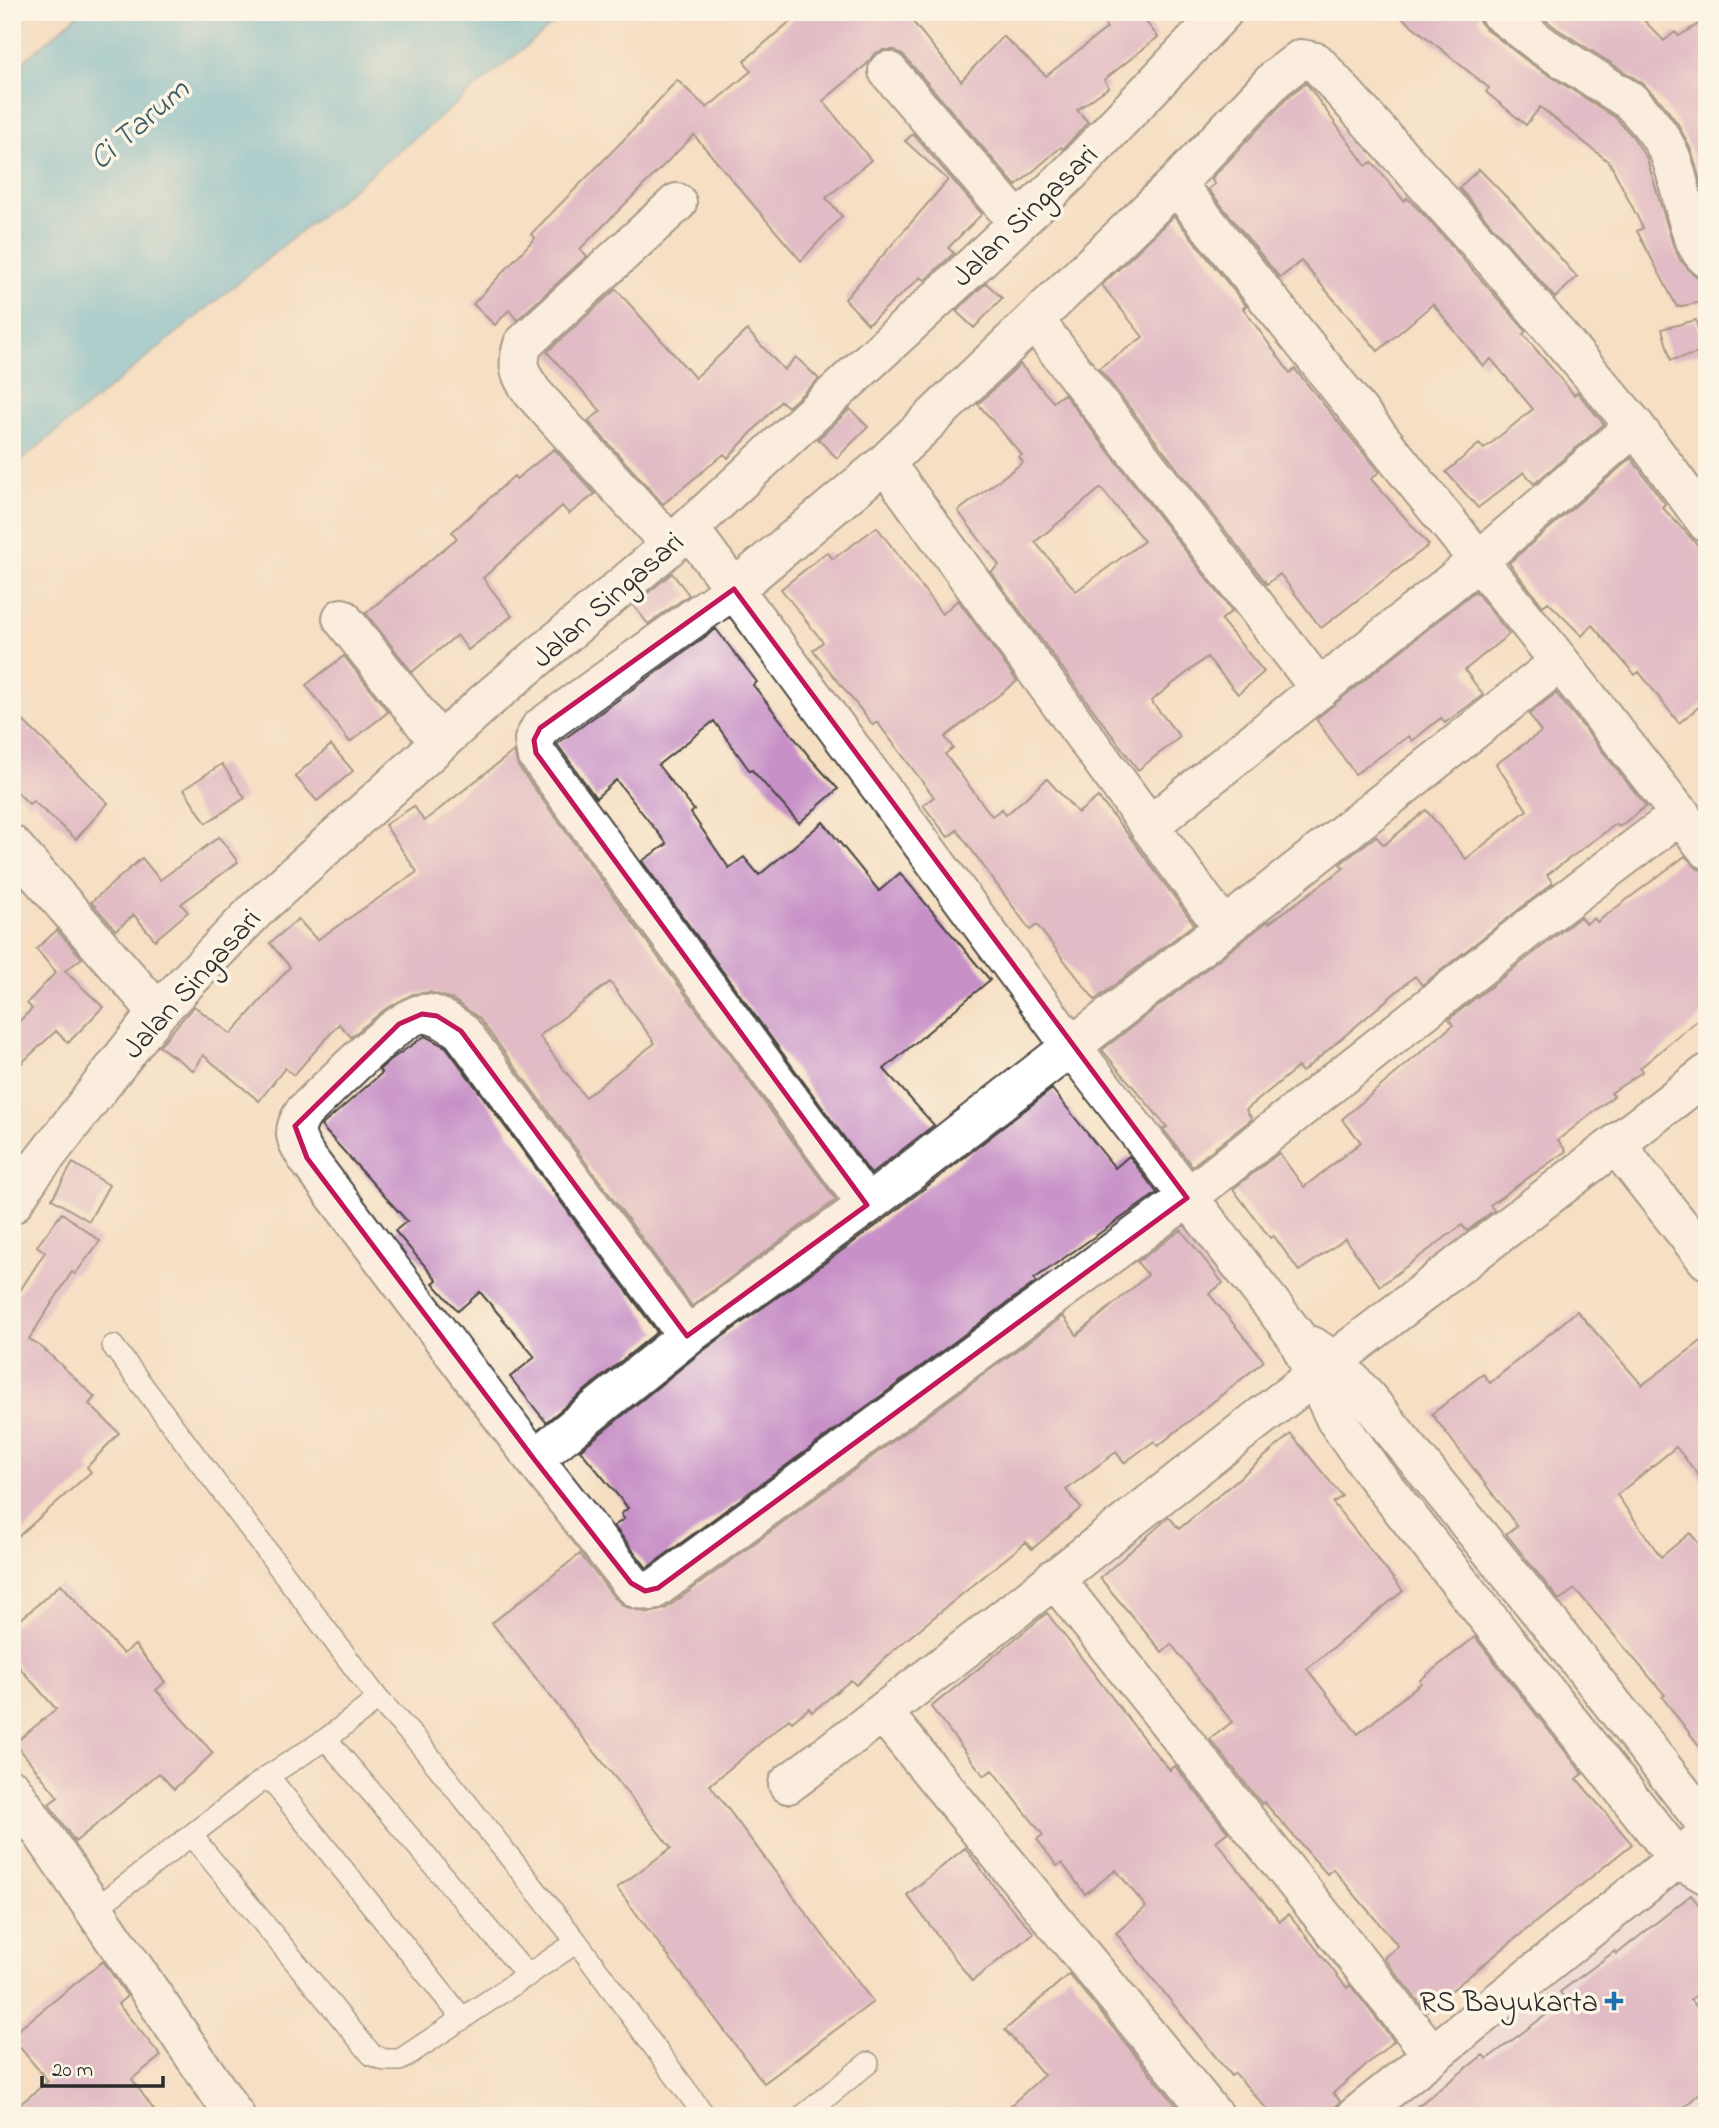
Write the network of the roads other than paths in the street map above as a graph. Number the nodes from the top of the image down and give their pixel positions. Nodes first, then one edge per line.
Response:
1 (1223, 12) edge
2 (1499, 12) edge
3 (888, 71) dead end
4 (1175, 184) junction
5 (677, 203) dead end
6 (1018, 222) junction
7 (1707, 258) edge
8 (1034, 320) junction
9 (1635, 426) junction
10 (884, 463) junction
11 (1707, 523) edge
12 (680, 537) junction
13 (1478, 561) junction
14 (734, 589) junction
15 (342, 618) dead end
16 (1560, 662) junction
17 (1320, 690) junction
18 (440, 743) junction
19 (1681, 814) junction
20 (1149, 826) junction
21 (12, 845) edge
22 (1707, 849) edge
23 (1224, 928) junction
24 (158, 1012) junction
25 (1071, 1046) junction
26 (1707, 1074) edge
27 (1617, 1146) junction
28 (1187, 1198) junction
29 (12, 1204) edge
30 (867, 1205) junction
31 (1707, 1259) edge
32 (687, 1336) junction
33 (113, 1346) dead end
34 (1324, 1369) junction
35 (534, 1459) junction
36 (1054, 1578) junction
37 (378, 1699) junction
38 (883, 1713) junction
39 (326, 1739) junction
40 (268, 1776) junction
41 (788, 1784) dead end
42 (12, 1789) edge
43 (1707, 1825) edge
44 (191, 1835) junction
45 (1707, 1835) edge
46 (1692, 1866) edge
47 (94, 1909) junction
48 (578, 1942) junction
49 (528, 1976) junction
50 (463, 2019) junction
51 (1432, 2054) junction
52 (868, 2063) dead end
53 (235, 2116) edge
54 (705, 2116) edge
55 (803, 2116) edge
56 (1214, 2116) edge
57 (1356, 2116) edge

1 - 6 street, Jalan Singasari
2 - 7 street
3 - 6 street
4 - 8 street
4 - 9 street
4 - 13 street
5 - 12 street
6 - 12 street, Jalan Singasari
8 - 10 street
8 - 17 street
9 - 11 street
9 - 13 street
10 - 14 street
10 - 20 street
12 - 14 street
12 - 18 street, Jalan Singasari
13 - 16 street
13 - 17 street
14 - 25 street
14 - 30 street
15 - 18 street
16 - 19 street
16 - 23 street
17 - 20 street
18 - 24 street, Jalan Singasari
19 - 22 street
19 - 28 street
20 - 23 street
21 - 24 street
23 - 25 street
24 - 29 street, Jalan Singasari
25 - 28 street
25 - 30 street
26 - 27 street
27 - 31 street
27 - 34 street
28 - 34 street
28 - 35 street
30 - 32 street
32 - 35 street
32 - 35 street
33 - 37 lane
34 - 36 street
34 - 43 street
34 - 46 street
36 - 38 street
36 - 51 street
37 - 39 lane
37 - 48 lane
38 - 41 street
38 - 56 street
39 - 40 lane
39 - 49 lane
40 - 44 lane
40 - 50 lane
42 - 47 street
44 - 47 lane
44 - 50 lane
45 - 46 street
46 - 51 street
47 - 53 street
48 - 49 lane
48 - 54 lane
49 - 50 lane
51 - 57 street
52 - 55 lane

